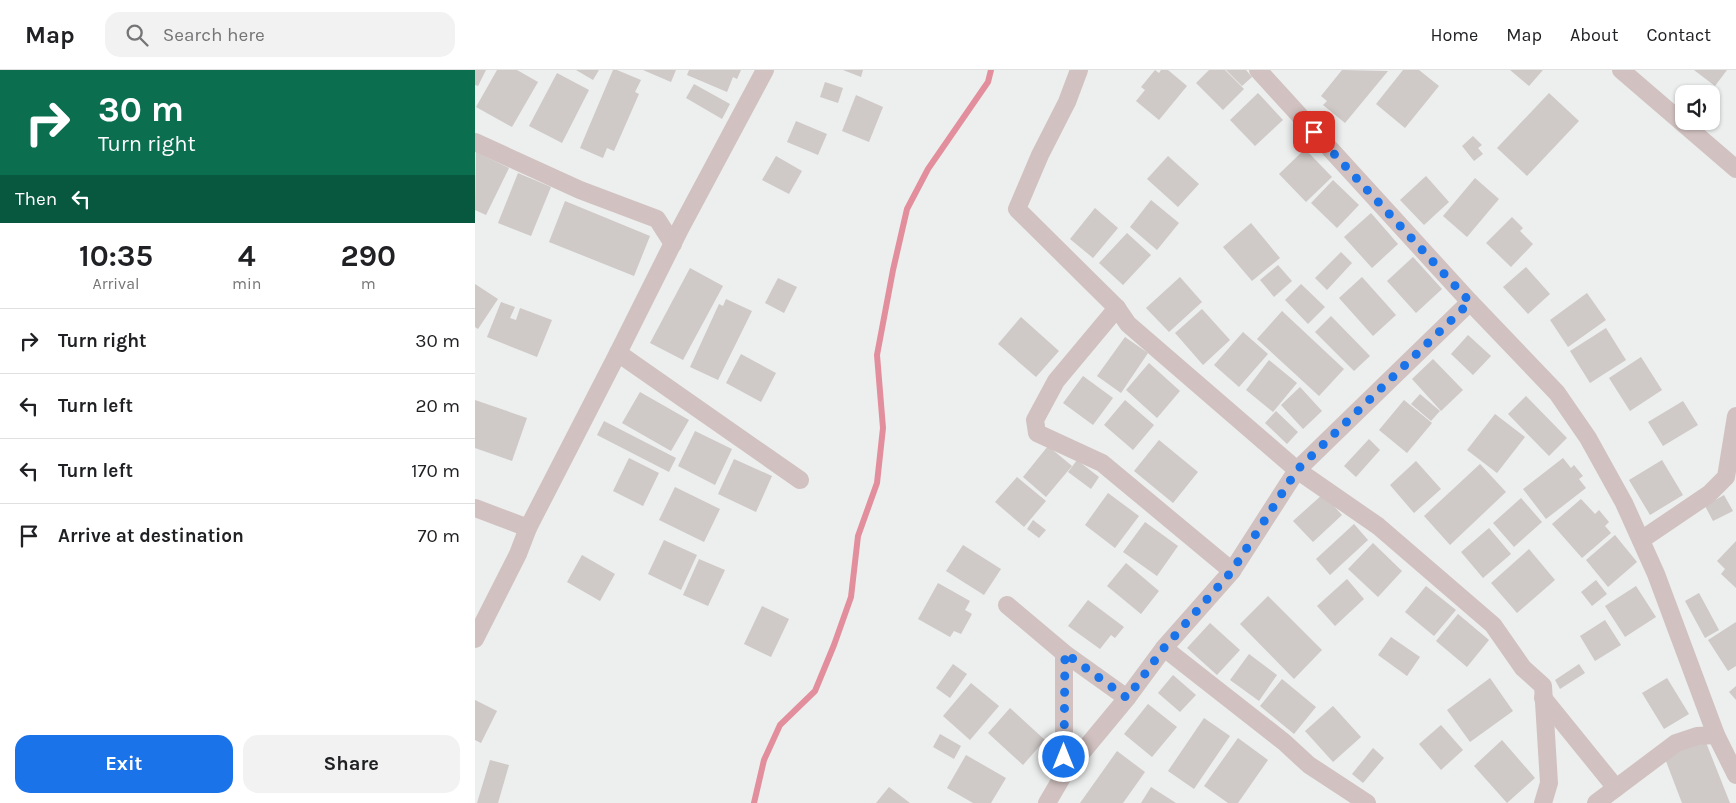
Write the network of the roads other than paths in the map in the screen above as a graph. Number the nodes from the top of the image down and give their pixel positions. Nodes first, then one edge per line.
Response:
1 (765, 70) edge
2 (1079, 70) edge
3 (1258, 70) edge
4 (1621, 70) edge
5 (475, 142) edge
6 (1736, 169) edge
7 (673, 244) junction
8 (1470, 302) junction
9 (1117, 308) junction
10 (619, 353) junction
11 (1736, 416) edge
12 (1297, 470) junction
13 (800, 480) dead end
14 (475, 508) edge
15 (528, 528) junction
16 (1641, 540) junction
17 (1232, 571) junction
18 (1007, 605) dead end
19 (475, 639) edge
20 (1164, 648) junction
21 (1065, 653) junction
22 (1127, 698) junction
23 (1543, 698) junction
24 (1716, 735) junction
25 (1064, 774) junction
26 (1736, 775) edge
27 (1616, 788) junction
28 (1047, 803) edge
29 (1367, 803) edge
30 (1543, 803) edge
31 (1596, 803) edge

1 - 7 street
2 - 9 street
3 - 8 street
4 - 6 street
5 - 7 street
7 - 10 street
8 - 12 street
8 - 16 street
9 - 12 street
9 - 17 street
10 - 13 street
10 - 15 street
11 - 16 street
12 - 17 street
12 - 23 street
14 - 15 street
15 - 19 street
16 - 24 street
17 - 20 street
18 - 21 street
20 - 22 street
20 - 29 street
21 - 22 street
21 - 25 street
22 - 25 street
23 - 27 street
23 - 30 street
24 - 26 street
24 - 27 street
25 - 28 street
27 - 31 street

